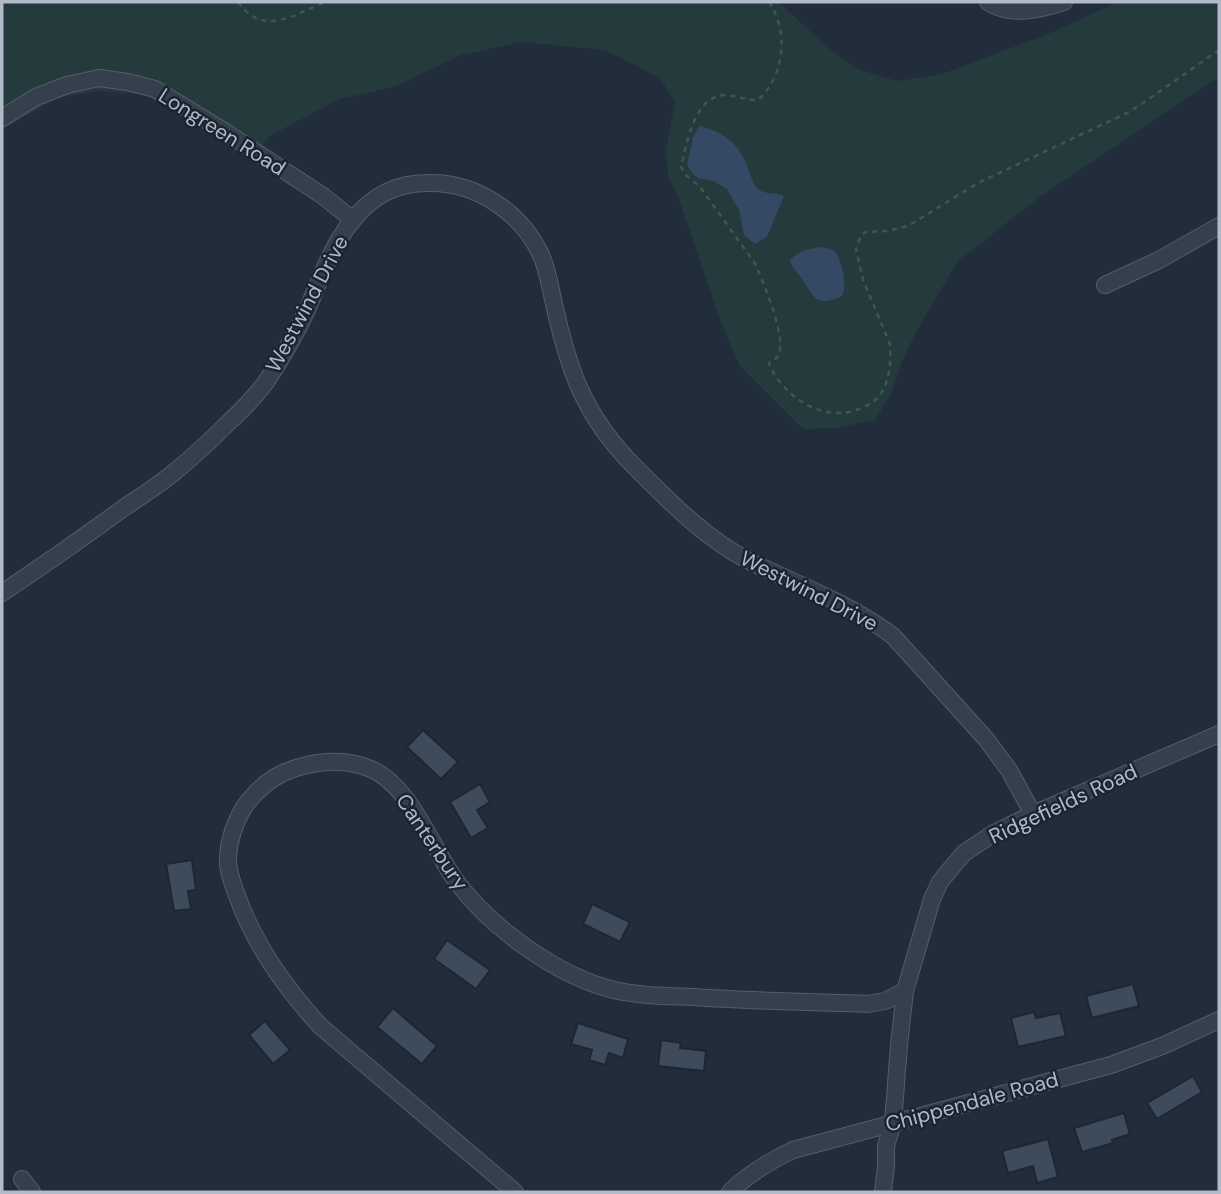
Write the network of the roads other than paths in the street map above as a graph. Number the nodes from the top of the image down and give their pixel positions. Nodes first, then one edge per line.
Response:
1 (988, 2) edge
2 (1063, 2) edge
3 (2, 118) edge
4 (353, 220) junction
5 (1219, 226) edge
6 (1105, 285) dead end
7 (2, 593) edge
8 (1219, 734) edge
9 (1033, 814) junction
10 (905, 991) junction
11 (1219, 1020) edge
12 (893, 1123) junction
13 (22, 1179) dead end
14 (32, 1192) edge
15 (515, 1192) edge
16 (730, 1192) edge
17 (883, 1192) edge

1 - 2 street
3 - 4 street, Longreen Road
4 - 7 street, Westwind Drive
4 - 9 street, Westwind Drive
5 - 6 street
8 - 9 street, Ridgefields Road
9 - 10 street, Ridgefields Road
10 - 12 street, Ridgefields Road
10 - 15 street, Canterbury
11 - 12 street, Chippendale Road
12 - 16 street, Chippendale Road
12 - 17 street, Ridgefields Road
13 - 14 street

